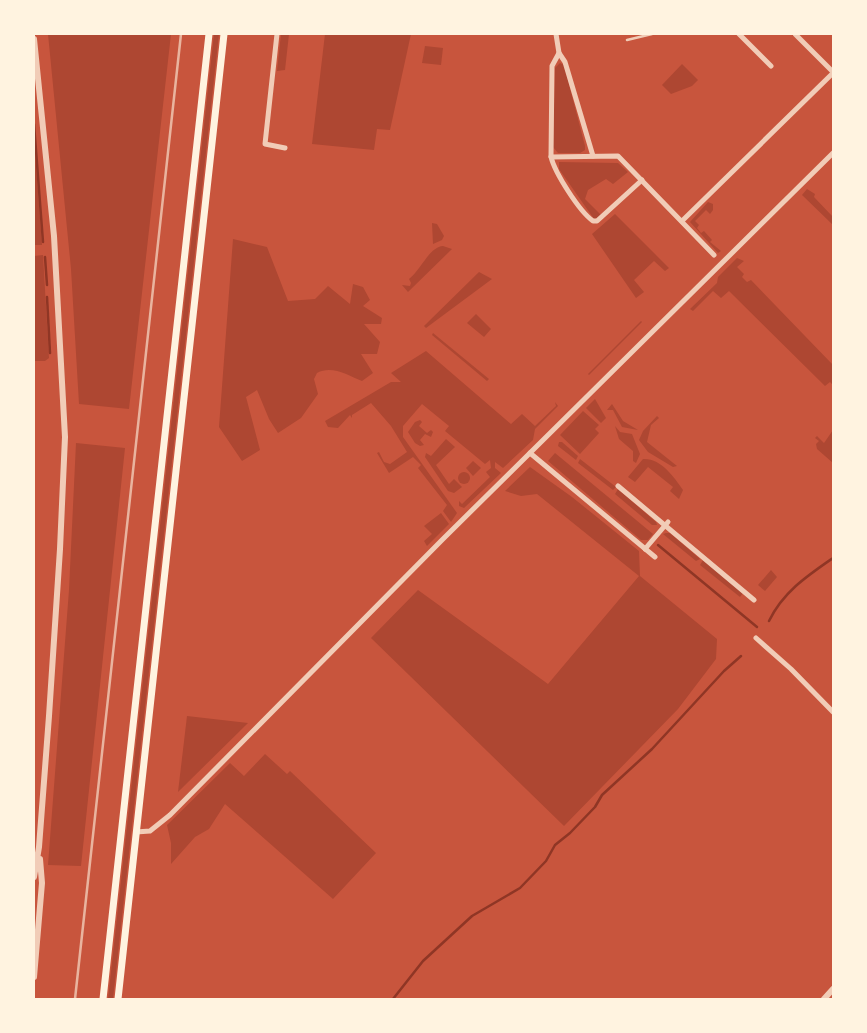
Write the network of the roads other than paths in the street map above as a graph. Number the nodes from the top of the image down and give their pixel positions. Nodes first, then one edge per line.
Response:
1 (209, 34) edge
2 (224, 34) edge
3 (277, 34) edge
4 (556, 34) edge
5 (652, 34) edge
6 (739, 34) edge
7 (795, 34) edge
8 (34, 39) edge
9 (627, 40) dead end
10 (559, 53) junction
11 (771, 66) dead end
12 (833, 73) edge
13 (285, 148) dead end
14 (833, 154) edge
15 (593, 156) junction
16 (550, 157) junction
17 (642, 180) junction
18 (682, 221) junction
19 (714, 255) dead end
20 (530, 454) junction
21 (618, 486) dead end
22 (666, 524) junction
23 (645, 549) junction
24 (655, 557) dead end
25 (754, 600) dead end
26 (756, 638) dead end
27 (833, 712) edge
28 (136, 832) junction
29 (39, 848) junction
30 (34, 877) edge
31 (35, 943) edge
32 (34, 977) edge
33 (833, 989) edge
34 (103, 999) edge
35 (118, 999) edge
36 (824, 999) edge

1 - 34 main road
2 - 28 main road
3 - 13 street
4 - 10 street
5 - 9 lane
6 - 11 street
7 - 12 street
8 - 29 street
10 - 15 street
10 - 16 street
12 - 18 street
14 - 20 street
15 - 16 street
15 - 17 street
16 - 17 street
17 - 18 street
18 - 19 street
20 - 23 street
20 - 28 street
21 - 22 street
22 - 23 street
22 - 25 street
23 - 24 street
26 - 27 street
28 - 35 main road
29 - 30 street
29 - 31 street
31 - 32 street
33 - 36 street

